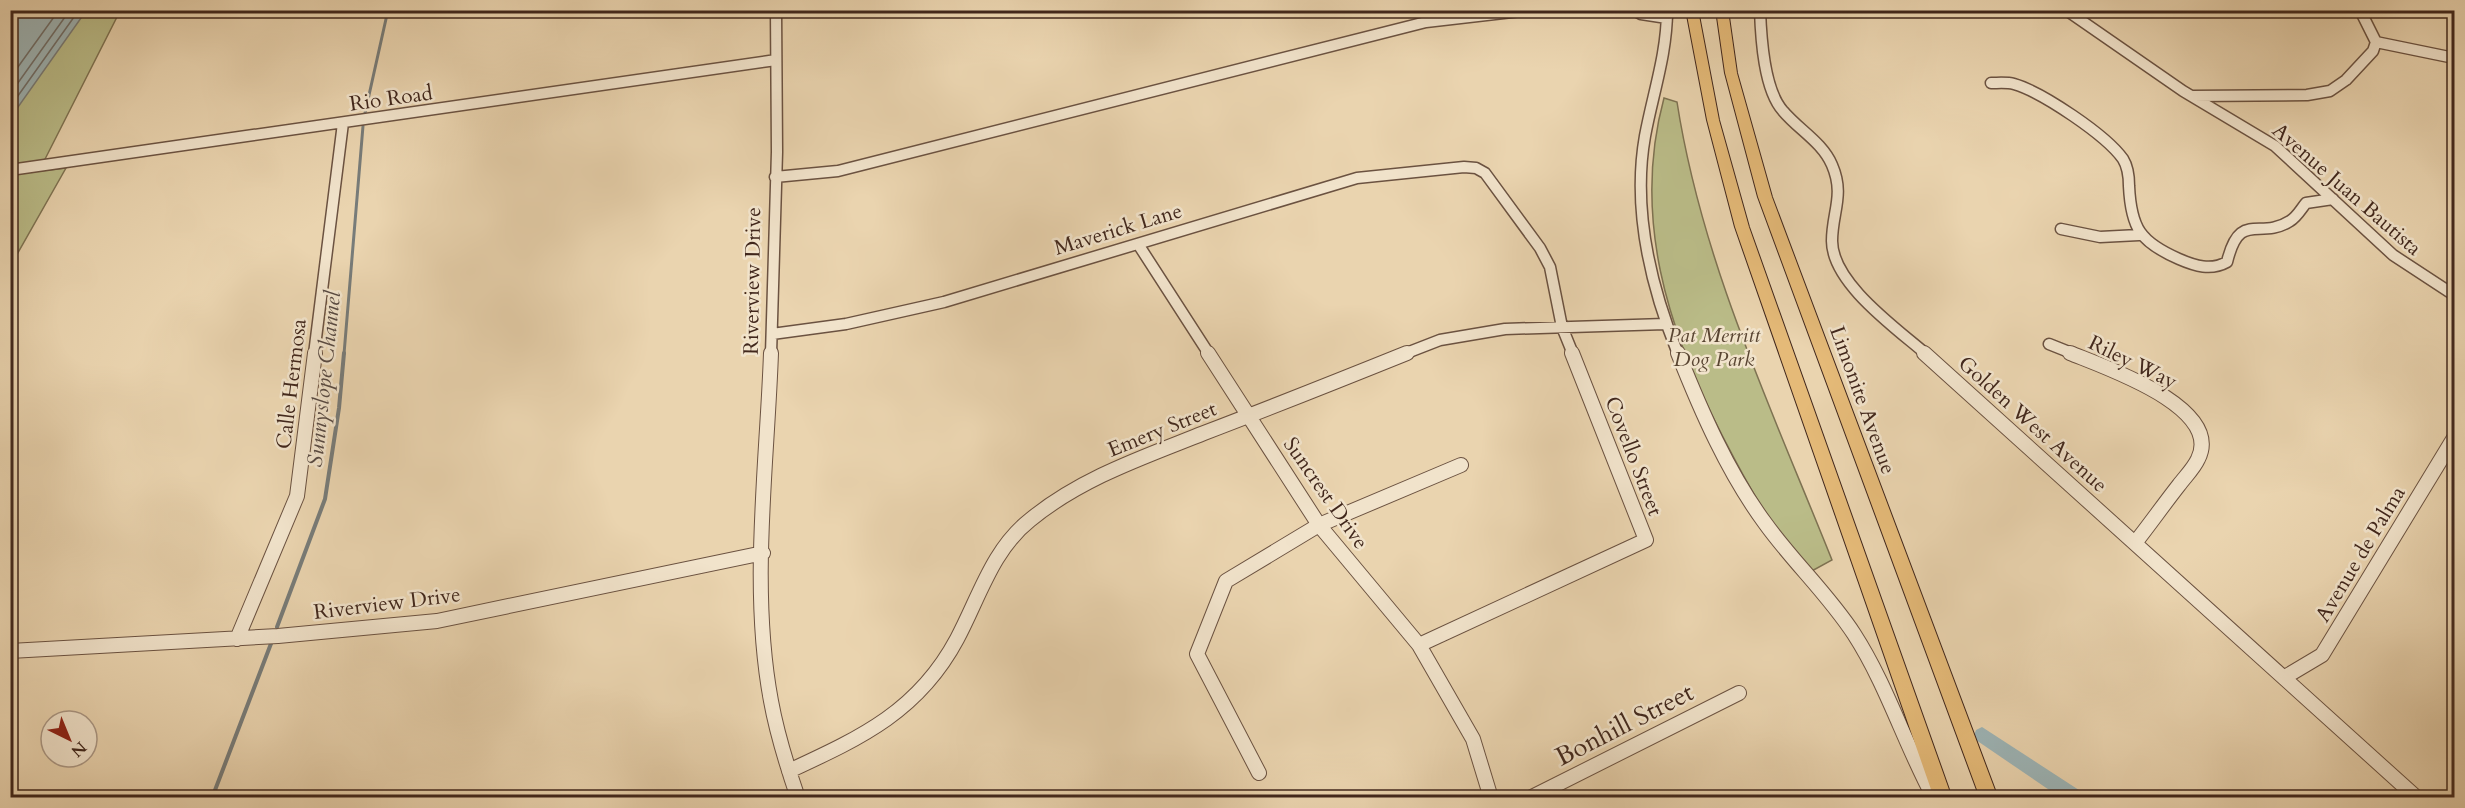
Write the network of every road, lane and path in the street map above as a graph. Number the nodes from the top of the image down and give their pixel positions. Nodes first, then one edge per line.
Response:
1 (776, 10) edge
2 (1531, 10) edge
3 (1634, 10) edge
4 (1692, 10) edge
5 (1722, 10) edge
6 (1760, 10) edge
7 (2066, 10) edge
8 (2360, 10) edge
9 (1667, 14) edge
10 (2376, 42) junction
11 (2454, 58) edge
12 (776, 60) junction
13 (1991, 82) dead end
14 (2192, 96) junction
15 (349, 122) junction
16 (1476, 168) joint
17 (10, 170) edge
18 (775, 177) junction
19 (2333, 199) junction
20 (2061, 229) dead end
21 (2139, 235) junction
22 (1138, 244) junction
23 (2454, 295) edge
24 (1665, 324) junction
25 (1562, 327) junction
26 (772, 334) junction
27 (2049, 344) dead end
28 (1249, 415) junction
29 (2454, 438) edge
30 (1461, 465) dead end
31 (1319, 525) junction
32 (2135, 543) junction
33 (763, 553) junction
34 (237, 639) junction
35 (1419, 645) junction
36 (10, 651) edge
37 (2285, 677) junction
38 (1739, 693) dead end
39 (789, 771) junction
40 (1259, 773) dead end
41 (798, 798) edge
42 (1491, 798) edge
43 (1530, 798) edge
44 (1934, 798) edge
45 (1943, 798) edge
46 (1989, 798) edge
47 (2417, 798) edge

1 - 12 street, Riverview Drive
2 - 18 street
3 - 9 street
4 - 45 main road
5 - 46 main road, Limonite Avenue
6 - 32 street, Golden West Avenue
7 - 14 street, Avenue Juan Bautista
8 - 10 street
9 - 24 street
10 - 11 street
10 - 14 street
12 - 15 street, Rio Road
12 - 18 street, Riverview Drive
13 - 21 street
14 - 19 street, Avenue Juan Bautista
15 - 17 street, Rio Road
15 - 34 street, Calle Hermosa
16 - 22 street, Maverick Lane
16 - 25 street, Covello Street
18 - 26 street, Riverview Drive
19 - 21 street
19 - 23 street, Avenue Juan Bautista
20 - 21 street
22 - 26 street, Maverick Lane
22 - 28 street, Suncrest Drive
24 - 25 street, Emery Street
24 - 44 street
25 - 28 street, Emery Street
25 - 35 street, Covello Street
26 - 33 street, Riverview Drive
27 - 32 street, Riley Way
28 - 31 street, Suncrest Drive
28 - 39 street, Emery Street
29 - 37 street, Avenue de Palma
30 - 31 street
31 - 35 street, Suncrest Drive
31 - 40 street
32 - 37 street, Golden West Avenue
33 - 34 street, Riverview Drive
33 - 39 street, Riverview Drive
34 - 36 street, Riverview Drive
35 - 42 street, Suncrest Drive
37 - 47 street, Golden West Avenue
38 - 43 street, Bonhill Street
39 - 41 street, Riverview Drive

